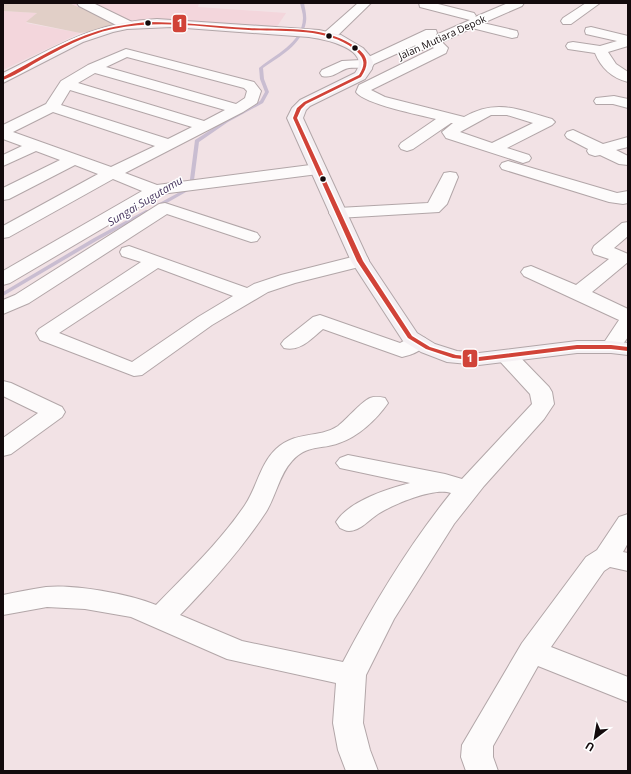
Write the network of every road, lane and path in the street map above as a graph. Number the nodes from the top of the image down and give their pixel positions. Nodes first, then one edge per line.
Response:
1 (83, 3) edge
2 (366, 3) edge
3 (500, 3) edge
4 (518, 3) edge
5 (577, 3) edge
6 (424, 4) dead end
7 (592, 4) edge
8 (470, 20) junction
9 (567, 21) dead end
10 (127, 25) junction
11 (590, 30) dead end
12 (512, 34) dead end
13 (329, 36) junction
14 (424, 40) junction
15 (628, 41) edge
16 (573, 46) dead end
17 (600, 50) junction
18 (386, 62) junction
19 (366, 66) junction
20 (93, 68) junction
21 (407, 68) junction
22 (327, 73) dead end
23 (628, 78) edge
24 (3, 79) edge
25 (66, 84) junction
26 (601, 101) dead end
27 (397, 104) junction
28 (628, 104) edge
29 (52, 107) junction
30 (238, 109) junction
31 (384, 113) dead end
32 (449, 117) junction
33 (467, 122) junction
34 (205, 126) junction
35 (560, 128) junction
36 (3, 131) edge
37 (3, 134) edge
38 (628, 142) edge
39 (169, 145) junction
40 (34, 146) junction
41 (407, 146) dead end
42 (494, 148) junction
43 (595, 151) junction
44 (523, 158) dead end
45 (74, 159) junction
46 (3, 161) edge
47 (625, 161) dead end
48 (508, 166) dead end
49 (318, 169) junction
50 (112, 173) junction
51 (450, 177) dead end
52 (222, 180) junction
53 (160, 189) junction
54 (3, 194) edge
55 (624, 199) edge
56 (165, 208) junction
57 (338, 213) junction
58 (628, 227) edge
59 (3, 233) edge
60 (251, 237) dead end
61 (129, 252) dead end
62 (156, 261) junction
63 (360, 261) junction
64 (530, 272) dead end
65 (3, 279) edge
66 (579, 293) junction
67 (249, 295) junction
68 (22, 299) junction
69 (3, 308) edge
70 (3, 316) edge
71 (628, 316) edge
72 (628, 322) edge
73 (418, 342) junction
74 (291, 344) dead end
75 (620, 348) edge
76 (508, 356) junction
77 (3, 388) edge
78 (377, 403) dead end
79 (3, 449) edge
80 (348, 463) dead end
81 (456, 486) junction
82 (350, 522) dead end
83 (628, 523) edge
84 (617, 559) edge
85 (3, 605) edge
86 (160, 618) junction
87 (532, 651) junction
88 (351, 675) junction
89 (628, 690) edge
90 (362, 771) edge
91 (482, 771) edge

1 - 10 street
2 - 13 street
3 - 8 street, Jalan Mutiara Depok
4 - 8 street, Jalan Mutiara Depok
5 - 7 street
6 - 8 street
7 - 9 street
8 - 12 street
8 - 14 street, Jalan Mutiara Depok
10 - 13 main road
10 - 24 main road
11 - 15 street
13 - 19 main road
14 - 18 street, Jalan Mutiara Depok
14 - 19 street, Jalan Mutiara Depok
14 - 21 street
15 - 17 street
16 - 17 street
17 - 23 street
18 - 19 street, Jalan Mutiara Depok
18 - 21 street
19 - 22 street
19 - 49 main road
20 - 25 street
20 - 30 street
20 - 30 street
21 - 27 street
25 - 29 street
25 - 34 street
26 - 28 street
27 - 31 street
27 - 32 street
29 - 36 street
29 - 39 street
30 - 34 street
32 - 33 street
32 - 41 street
33 - 35 street
33 - 42 street
34 - 39 street
35 - 42 street
35 - 43 street
37 - 40 street
38 - 43 street
39 - 50 street
40 - 45 street
40 - 46 street
42 - 44 street
43 - 47 street
45 - 50 street
45 - 54 street
48 - 55 street
49 - 52 street
49 - 57 main road
50 - 53 street
50 - 59 street
51 - 57 street
52 - 53 street
52 - 56 street
53 - 65 street
56 - 60 street
56 - 68 street
57 - 63 main road
58 - 66 street
61 - 62 street
62 - 67 street
62 - 67 street
63 - 67 street
63 - 73 main road
64 - 66 street
66 - 71 street
68 - 69 street
68 - 70 street
72 - 75 street
73 - 74 street
73 - 76 main road
75 - 76 main road
76 - 81 street
77 - 79 street
78 - 86 street
80 - 81 street
81 - 82 street
81 - 88 street
83 - 84 street
84 - 87 street
85 - 86 street
86 - 88 street
87 - 89 street
87 - 91 street
88 - 90 street

